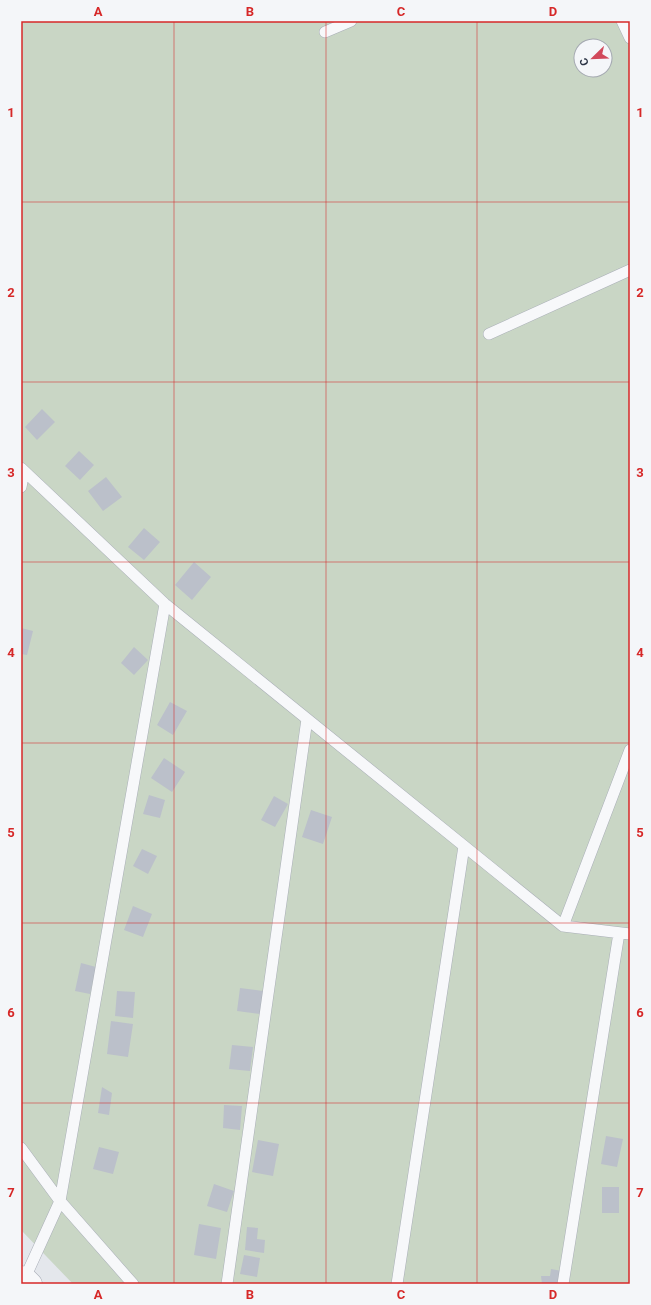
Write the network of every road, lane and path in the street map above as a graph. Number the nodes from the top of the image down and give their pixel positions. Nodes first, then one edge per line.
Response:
1 (351, 21) edge
2 (622, 21) edge
3 (325, 32) dead end
4 (630, 38) edge
5 (630, 270) edge
6 (489, 334) dead end
7 (22, 470) edge
8 (21, 487) edge
9 (165, 604) junction
10 (307, 719) junction
11 (630, 750) edge
12 (464, 846) junction
13 (563, 926) junction
14 (619, 933) junction
15 (630, 934) edge
16 (21, 1148) edge
17 (60, 1201) junction
18 (26, 1280) edge
19 (133, 1284) edge
20 (228, 1284) edge
21 (397, 1284) edge
22 (563, 1284) edge

1 - 3 lane
2 - 4 lane
5 - 6 lane
7 - 8 lane
7 - 9 lane
9 - 10 lane
9 - 17 lane
10 - 12 lane
10 - 20 lane
11 - 13 lane
12 - 13 lane
12 - 21 lane
13 - 14 lane
14 - 15 lane
14 - 22 lane
16 - 17 lane
17 - 18 lane
17 - 19 lane

